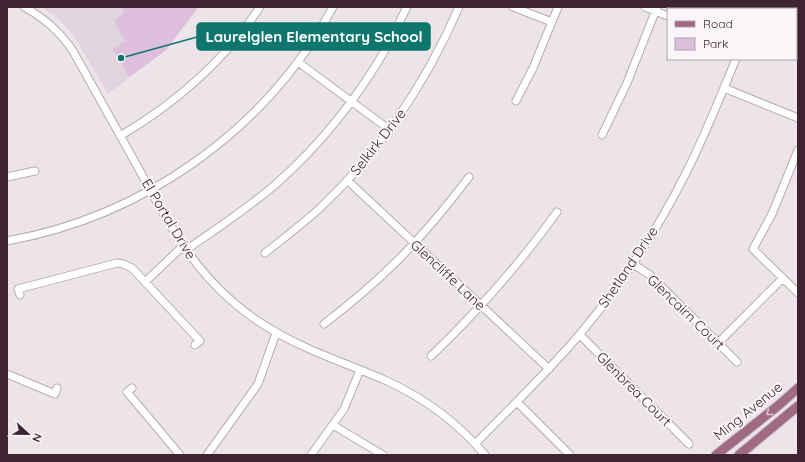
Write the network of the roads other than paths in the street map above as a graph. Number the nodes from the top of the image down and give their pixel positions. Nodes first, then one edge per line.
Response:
1 (24, 7) edge
2 (260, 7) edge
3 (332, 7) edge
4 (406, 7) edge
5 (459, 7) edge
6 (513, 7) edge
7 (558, 7) edge
8 (645, 7) edge
9 (656, 9) edge
10 (667, 15) edge
11 (552, 22) junction
12 (736, 60) edge
13 (298, 62) junction
14 (724, 88) junction
15 (351, 101) junction
16 (516, 101) dead end
17 (798, 118) edge
18 (390, 130) junction
19 (602, 135) dead end
20 (120, 136) junction
21 (798, 150) edge
22 (35, 171) dead end
23 (7, 177) edge
24 (470, 177) dead end
25 (347, 180) junction
26 (150, 191) junction
27 (557, 212) dead end
28 (7, 240) edge
29 (414, 243) junction
30 (184, 248) junction
31 (265, 253) dead end
32 (633, 264) junction
33 (783, 278) junction
34 (145, 282) junction
35 (798, 293) edge
36 (20, 295) dead end
37 (482, 306) junction
38 (324, 324) dead end
39 (276, 333) junction
40 (580, 334) junction
41 (718, 343) junction
42 (195, 345) dead end
43 (431, 356) dead end
44 (737, 362) dead end
45 (549, 369) junction
46 (360, 370) junction
47 (7, 374) edge
48 (57, 388) dead end
49 (132, 388) dead end
50 (798, 388) edge
51 (517, 402) junction
52 (798, 406) edge
53 (333, 425) junction
54 (475, 444) junction
55 (689, 444) dead end
56 (180, 455) edge
57 (207, 455) edge
58 (311, 455) edge
59 (383, 455) edge
60 (485, 455) edge
61 (570, 455) edge
62 (716, 455) edge
63 (739, 455) edge

1 - 20 street, El Portal Drive
2 - 20 street
3 - 13 street
4 - 15 street
5 - 18 street, Selkirk Drive
6 - 11 street
7 - 11 street
8 - 9 street
9 - 10 street
9 - 19 street
11 - 16 street
12 - 14 street, Shetland Drive
13 - 15 street
13 - 26 street
14 - 17 street
14 - 32 street, Shetland Drive
15 - 18 street
15 - 30 street
18 - 25 street, Selkirk Drive
20 - 26 street, El Portal Drive
21 - 33 street
22 - 23 street
24 - 29 street
25 - 29 street, Glencliffe Lane
25 - 31 street, Selkirk Drive
26 - 28 street
26 - 30 street, El Portal Drive
27 - 37 street
29 - 37 street, Glencliffe Lane
29 - 38 street
30 - 34 street
30 - 39 street, El Portal Drive
32 - 40 street, Shetland Drive
32 - 41 street, Glencairn Court
33 - 35 street
33 - 41 street
34 - 36 street
34 - 42 street
37 - 43 street
37 - 45 street, Glencliffe Lane
39 - 46 street, El Portal Drive
39 - 57 street
40 - 45 street, Shetland Drive
40 - 55 street, Glenbrea Court
41 - 44 street, Glencairn Court
45 - 51 street, Shetland Drive
46 - 53 street
46 - 54 street, El Portal Drive
47 - 48 street
49 - 56 street
50 -> 62 main road, Ming Avenue
51 - 54 street, Shetland Drive
51 - 61 street
52 - 63 main road, Ming Avenue
53 - 58 street
53 - 59 street
54 - 60 street, El Portal Drive

